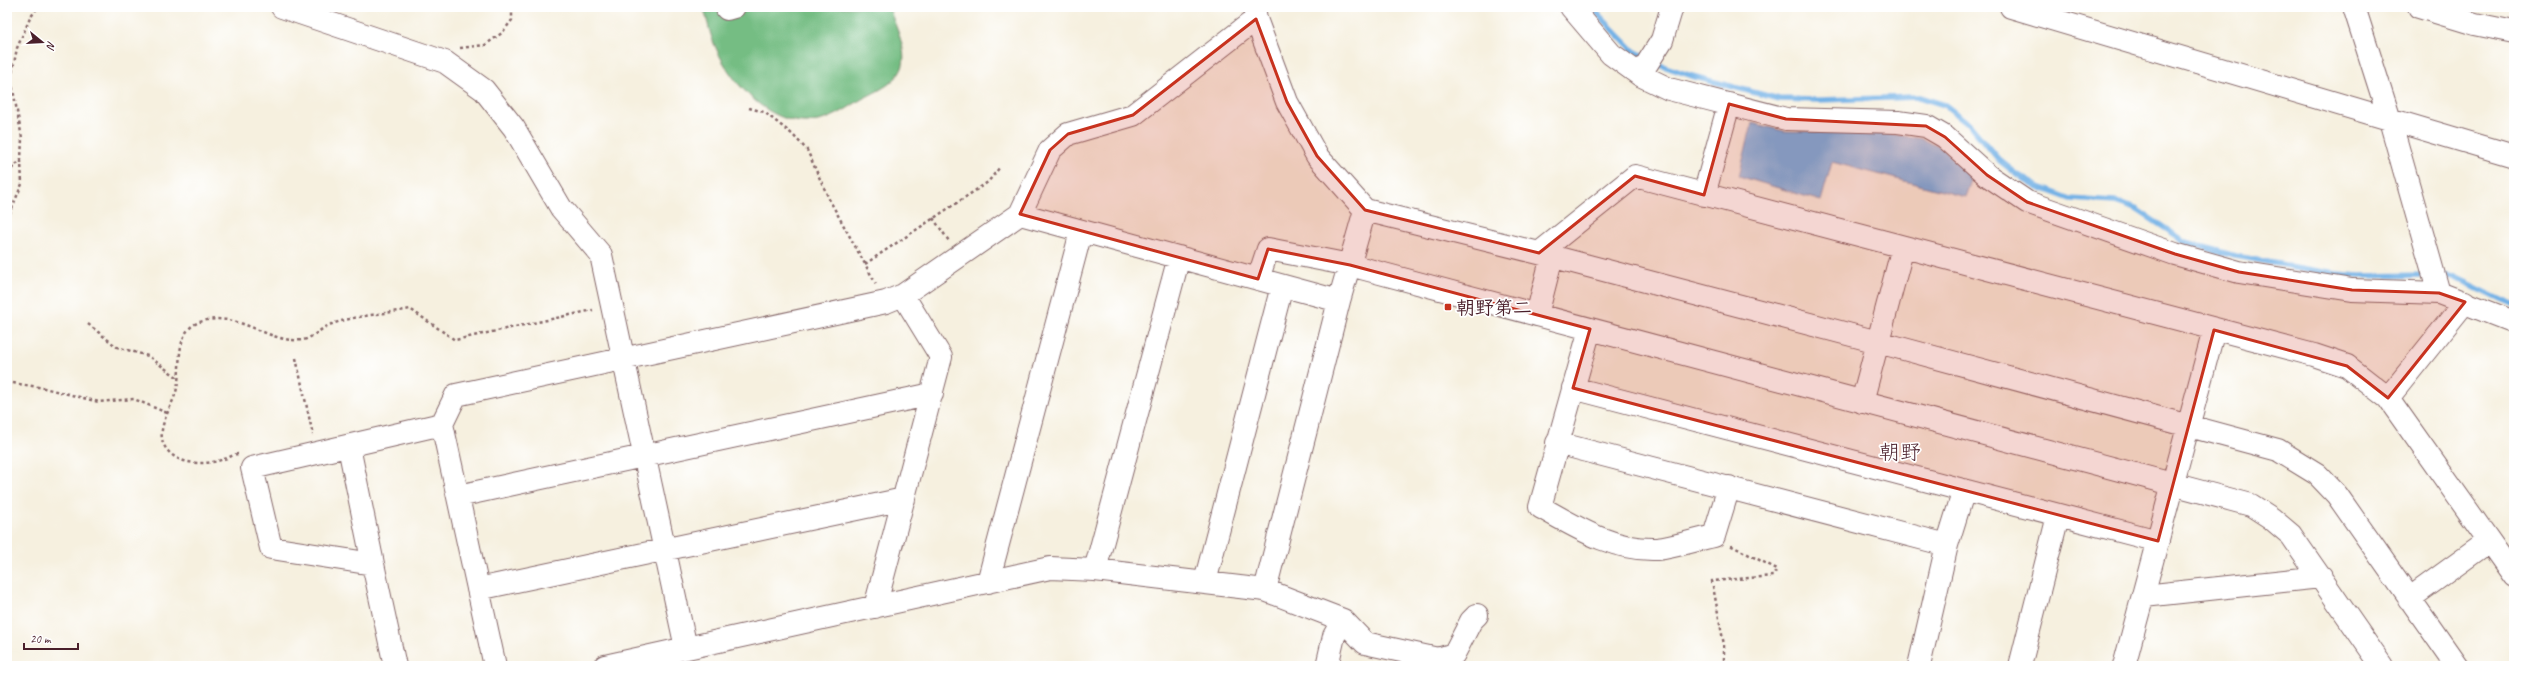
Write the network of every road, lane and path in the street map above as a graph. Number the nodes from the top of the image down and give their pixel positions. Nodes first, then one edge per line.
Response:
1 (38, 7) edge
2 (282, 7) edge
3 (512, 7) edge
4 (1571, 7) edge
5 (1672, 7) edge
6 (2011, 7) edge
7 (2354, 7) edge
8 (2419, 7) edge
9 (1255, 13) edge
10 (2514, 32) edge
11 (452, 48) dead end
12 (1640, 75) junction
13 (1729, 104) junction
14 (749, 108) dead end
15 (2390, 120) junction
16 (2514, 156) edge
17 (21, 160) junction
18 (1000, 167) dead end
19 (7, 173) edge
20 (1704, 195) junction
21 (1365, 210) junction
22 (1020, 214) junction
23 (933, 218) junction
24 (7, 220) edge
25 (1081, 232) junction
26 (1903, 247) junction
27 (1546, 255) junction
28 (960, 256) junction
29 (1179, 257) junction
30 (865, 264) junction
31 (1350, 265) junction
32 (1258, 279) junction
33 (1282, 286) junction
34 (2439, 293) junction
35 (894, 298) junction
36 (1339, 301) junction
37 (2465, 302) junction
38 (611, 306) junction
39 (1537, 315) junction
40 (2514, 322) edge
41 (88, 324) dead end
42 (1590, 329) junction
43 (2214, 330) junction
44 (1878, 342) junction
45 (296, 358) dead end
46 (622, 359) junction
47 (178, 377) junction
48 (7, 382) edge
49 (1573, 388) junction
50 (932, 394) junction
51 (2388, 398) junction
52 (1862, 402) junction
53 (167, 412) junction
54 (442, 424) junction
55 (2188, 425) junction
56 (1557, 443) junction
57 (348, 447) junction
58 (318, 453) junction
59 (644, 457) junction
60 (252, 468) junction
61 (2173, 483) junction
62 (1729, 487) junction
63 (1964, 490) junction
64 (458, 496) junction
65 (904, 499) junction
66 (2058, 516) junction
67 (1714, 536) junction
68 (2158, 541) junction
69 (2489, 541) junction
70 (1947, 546) junction
71 (664, 551) junction
72 (373, 564) junction
73 (1095, 570) junction
74 (2514, 576) edge
75 (2320, 577) junction
76 (988, 582) junction
77 (1205, 582) junction
78 (478, 589) junction
79 (1265, 590) junction
80 (2144, 596) junction
81 (2409, 599) junction
82 (875, 607) junction
83 (1477, 615) dead end
84 (1343, 620) junction
85 (686, 648) junction
86 (395, 666) edge
87 (495, 666) edge
88 (605, 666) edge
89 (1327, 666) edge
90 (1724, 666) edge
91 (1919, 666) edge
92 (2020, 666) edge
93 (2124, 666) edge
94 (2382, 666) edge
95 (2457, 666) edge

1 - 17 path
2 - 38 street
3 - 11 path
4 - 12 street
5 - 12 street
6 - 15 street
7 - 15 street
8 - 10 street
9 - 21 street
9 - 22 street
12 - 13 street
13 - 20 street
13 - 34 street
14 - 30 path
15 - 16 street
15 - 34 street
17 - 19 path
17 - 24 path
18 - 23 path
20 - 26 street
20 - 27 street
21 - 27 street
21 - 31 street
22 - 25 street
22 - 28 street
23 - 28 path
23 - 30 path
25 - 29 street
25 - 76 street
26 - 43 street
26 - 44 street
27 - 39 street
27 - 44 street
28 - 35 street
29 - 32 street
29 - 73 street
30 - 35 path
31 - 32 street
31 - 36 street
31 - 39 street
32 - 33 street
33 - 36 street
33 - 77 street
34 - 37 street
35 - 46 street
35 - 50 street
36 - 79 street
37 - 40 street
37 - 51 street
38 - 46 street
38 - 47 path
39 - 42 street
41 - 47 path
42 - 49 street
42 - 52 street
43 - 51 street
43 - 55 street
44 - 52 street
44 - 55 street
45 - 58 path
46 - 54 street
46 - 59 street
47 - 53 path
48 - 53 path
49 - 56 street
49 - 63 street
50 - 59 street
50 - 65 street
51 - 69 street
52 - 61 street
53 - 60 path
54 - 57 street
54 - 64 street
55 - 61 street
55 - 81 street
56 - 62 street
56 - 67 street
57 - 58 street
57 - 72 street
58 - 60 street
59 - 64 street
59 - 71 street
60 - 72 street
61 - 68 street
61 - 75 street
62 - 67 street
62 - 70 street
63 - 66 street
63 - 70 street
64 - 78 street
65 - 71 street
65 - 82 street
66 - 68 street
66 - 92 street
67 - 90 path
68 - 80 street
69 - 74 street
69 - 81 street
70 - 91 street
71 - 78 street
71 - 85 street
72 - 86 street
73 - 76 street
73 - 77 street
75 - 80 street
75 - 94 street
76 - 82 street
77 - 79 street
78 - 87 street
79 - 84 street
80 - 93 street
81 - 95 street
82 - 85 street
83 - 84 street
84 - 89 street
85 - 88 street

